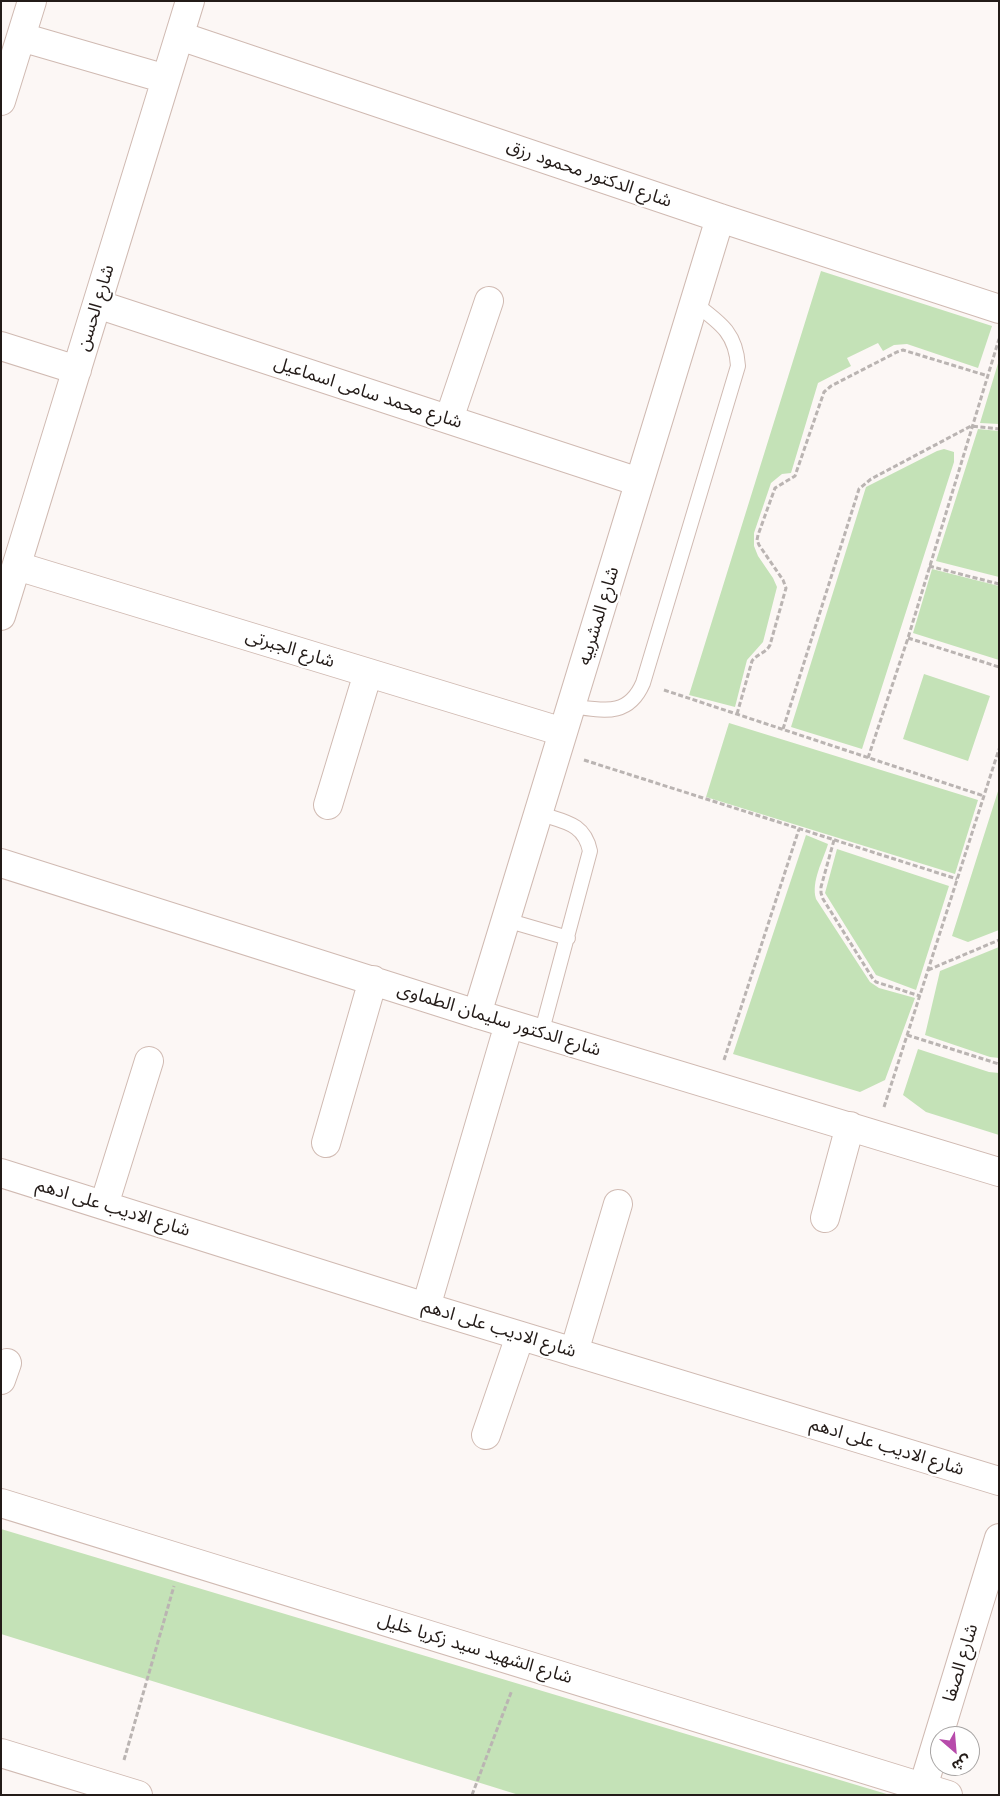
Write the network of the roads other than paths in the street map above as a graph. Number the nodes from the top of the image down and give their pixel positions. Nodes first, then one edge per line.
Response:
1 (32, 1) edge
2 (190, 1) edge
3 (180, 36) junction
4 (21, 37) junction
5 (166, 79) junction
6 (1, 101) edge
7 (720, 218) junction
8 (489, 301) dead end
9 (694, 303) junction
10 (97, 304) junction
11 (999, 309) edge
12 (1, 346) edge
13 (77, 370) junction
14 (450, 420) junction
15 (640, 482) junction
16 (17, 566) junction
17 (1, 616) edge
18 (368, 672) junction
19 (571, 706) junction
20 (560, 742) junction
21 (328, 805) dead end
22 (538, 814) junction
23 (1, 864) edge
24 (506, 920) junction
25 (568, 938) junction
26 (373, 980) junction
27 (477, 1014) junction
28 (509, 1024) junction
29 (542, 1034) junction
30 (149, 1061) dead end
31 (863, 1130) junction
32 (326, 1143) dead end
33 (999, 1172) edge
34 (1, 1173) edge
35 (618, 1204) dead end
36 (104, 1206) junction
37 (825, 1218) dead end
38 (426, 1307) junction
39 (520, 1336) junction
40 (574, 1352) junction
41 (486, 1435) dead end
42 (999, 1481) edge
43 (1, 1504) edge
44 (999, 1538) edge
45 (1, 1753) edge
46 (111, 1790) edge
47 (936, 1791) edge

1 - 4 street
2 - 3 street, شارع الحسن
3 - 5 street, شارع الحسن
3 - 7 street, شارع الدكتور محمود رزق
4 - 5 street
4 - 6 street
5 - 10 street, شارع الحسن
7 - 9 street, شارع المشربيه
7 - 11 street, شارع الدكتور محمود رزق
8 - 14 street
9 - 15 street, شارع المشربيه
9 - 19 lane
10 - 13 street, شارع الحسن
10 - 14 street, شارع محمد سامى اسماعيل
12 - 13 street
13 - 16 street, شارع الحسن
14 - 15 street, شارع محمد سامى اسماعيل
15 - 19 street, شارع المشربيه
16 - 17 street, شارع الحسن
16 - 18 street, شارع الجبرتى
18 - 20 street, شارع الجبرتى
18 - 21 street
19 - 20 street, شارع المشربيه
20 - 22 street, شارع المشربيه
22 - 24 street, شارع المشربيه
22 - 25 lane
23 - 26 street, شارع الدكتور سليمان الطماوى
24 - 25 lane
24 - 27 street, شارع المشربيه
25 - 29 lane
26 - 27 street, شارع الدكتور سليمان الطماوى
26 - 32 street
27 - 28 street, شارع الدكتور سليمان الطماوى
28 - 29 street, شارع الدكتور سليمان الطماوى
28 - 38 street
29 - 31 street, شارع الدكتور سليمان الطماوى
30 - 36 street
31 - 33 street, شارع الدكتور سليمان الطماوى
31 - 37 street
34 - 36 street, شارع الاديب على ادهم
35 - 40 street
36 - 38 street, شارع الاديب على ادهم
38 - 39 street, شارع الاديب على ادهم
39 - 40 street, شارع الاديب على ادهم
39 - 41 street
40 - 42 street, شارع الاديب على ادهم
43 - 47 street, شارع الشهيد سيد زكريا خليل
44 - 47 street, شارع الصفا
45 - 46 street

